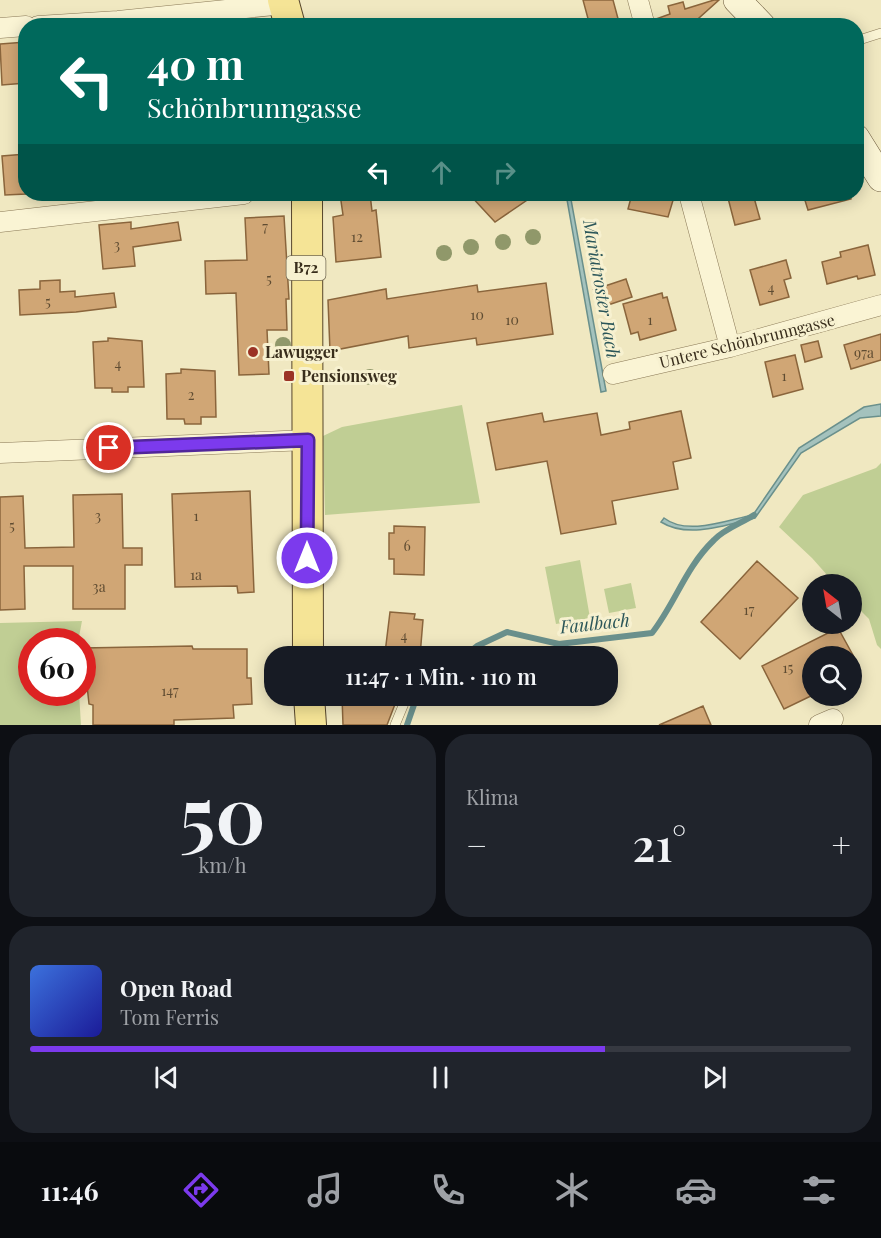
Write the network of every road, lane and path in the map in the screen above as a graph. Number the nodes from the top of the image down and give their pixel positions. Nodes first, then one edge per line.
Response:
1 (638, 0) edge
2 (737, 0) edge
3 (285, 10) edge
4 (164, 18) edge
5 (643, 18) edge
6 (754, 18) edge
7 (18, 27) edge
8 (0, 28) edge
9 (881, 33) edge
10 (864, 38) edge
11 (864, 151) edge
12 (881, 178) edge
13 (183, 201) edge
14 (307, 201) edge
15 (691, 201) edge
16 (0, 222) edge
17 (881, 305) edge
18 (730, 347) junction
19 (613, 374) dead end
20 (308, 440) junction
21 (0, 453) edge
22 (308, 646) edge
23 (310, 706) edge
24 (403, 706) edge
25 (311, 725) edge
26 (395, 725) edge

1 - 5 street
2 - 6 main road
3 - 4 street
7 - 8 street
9 - 10 lane
11 - 12 main road
13 - 16 street
14 - 20 main road, B72
15 - 18 street
17 - 18 street, Untere Schönbrunngasse
18 - 19 street, Untere Schönbrunngasse
20 - 21 street
20 - 22 main road, B72
23 - 25 main road
24 - 26 lane

